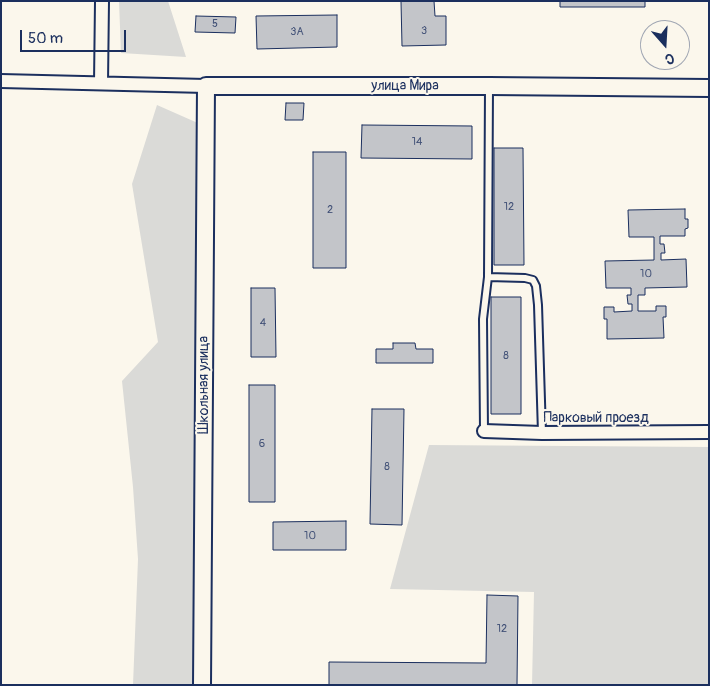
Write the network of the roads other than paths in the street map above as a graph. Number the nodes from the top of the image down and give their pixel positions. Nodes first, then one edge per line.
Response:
1 (102, 1) edge
2 (1, 81) edge
3 (101, 83) junction
4 (206, 86) junction
5 (489, 86) junction
6 (709, 88) edge
7 (488, 277) junction
8 (484, 431) joint
9 (709, 432) edge
10 (542, 433) junction
11 (202, 685) edge

1 - 3 street
2 - 3 street, улица Мира
3 - 4 street, улица Мира
4 - 5 street, улица Мира
4 - 11 street, Школьная улица
5 - 6 street, улица Мира
5 - 7 lane
7 - 8 lane
7 - 10 lane
8 - 10 street, Парковый проезд
9 - 10 street, Парковый проезд

